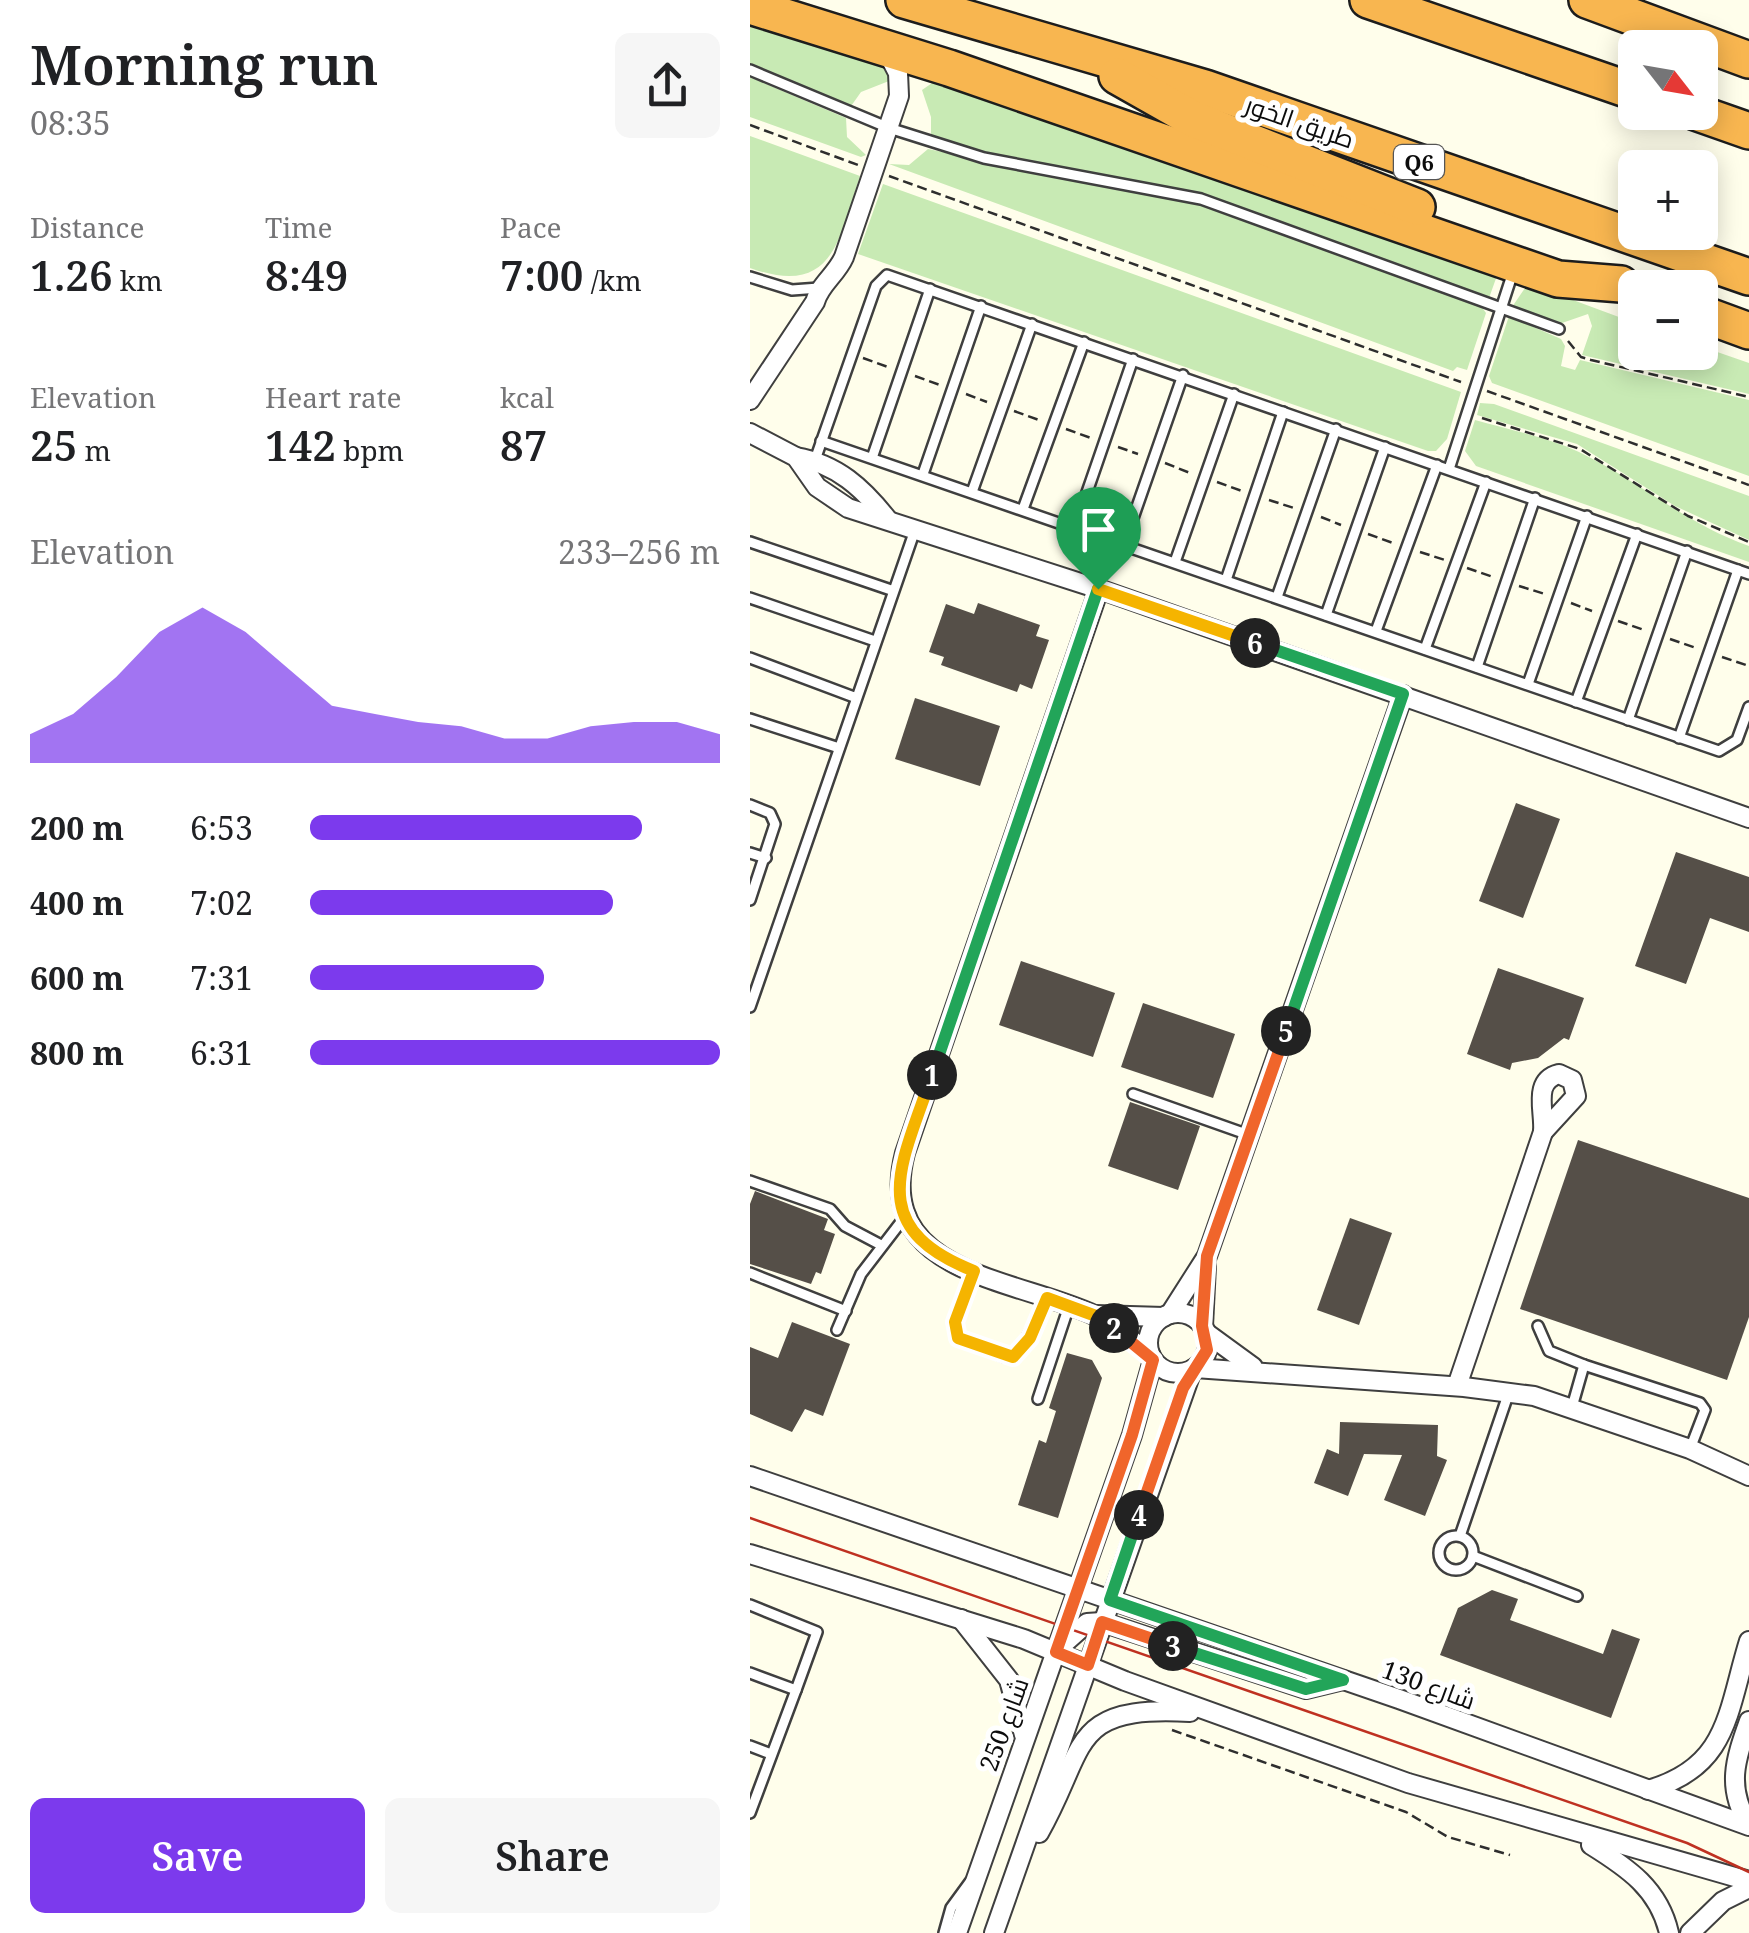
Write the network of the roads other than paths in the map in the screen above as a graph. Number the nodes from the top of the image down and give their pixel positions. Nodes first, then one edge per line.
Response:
1 (904, 0) edge
2 (1368, 0) edge
3 (1590, 1) edge
4 (750, 6) edge
5 (885, 48) junction
6 (1086, 56) junction
7 (1749, 60) edge
8 (949, 68) junction
9 (750, 70) edge
10 (1618, 86) edge
11 (899, 96) junction
12 (1718, 120) edge
13 (889, 128) junction
14 (1749, 131) edge
15 (1516, 264) junction
16 (750, 277) edge
17 (1749, 278) edge
18 (1618, 283) edge
19 (1618, 286) edge
20 (819, 288) junction
21 (930, 289) junction
22 (981, 306) junction
23 (1500, 308) junction
24 (1718, 320) edge
25 (1032, 324) junction
26 (1558, 329) road end
27 (1749, 331) edge
28 (1084, 342) junction
29 (1133, 359) junction
30 (1183, 375) junction
31 (1234, 394) junction
32 (750, 400) edge
33 (1283, 412) junction
34 (1336, 429) junction
35 (750, 433) edge
36 (821, 441) junction
37 (1385, 446) junction
38 (796, 456) junction
39 (872, 458) junction
40 (815, 460) junction
41 (1437, 465) junction
42 (1449, 469) junction
43 (922, 474) junction
44 (1486, 482) junction
45 (972, 492) junction
46 (1535, 498) junction
47 (1023, 510) junction
48 (1587, 516) junction
49 (889, 520) junction
50 (1075, 528) junction
51 (915, 530) junction
52 (1637, 534) junction
53 (750, 542) edge
54 (1124, 544) junction
55 (1687, 551) junction
56 (1175, 562) junction
57 (1738, 570) junction
58 (1749, 574) edge
59 (1226, 580) junction
60 (1098, 589) junction
61 (892, 590) junction
62 (1277, 597) junction
63 (750, 598) edge
64 (1326, 615) junction
65 (1376, 632) junction
66 (875, 642) junction
67 (1425, 649) junction
68 (750, 658) edge
69 (1477, 668) junction
70 (1528, 684) junction
71 (1403, 694) junction
72 (854, 697) junction
73 (1576, 702) junction
74 (1749, 706) edge
75 (750, 718) edge
76 (1628, 720) junction
77 (1679, 738) junction
78 (836, 747) junction
79 (750, 805) edge
80 (1749, 818) edge
81 (750, 853) edge
82 (766, 858) junction
83 (750, 900) edge
84 (752, 992) edge
85 (750, 1007) edge
86 (1133, 1094) dead end
87 (1544, 1132) dead end
88 (1250, 1135) junction
89 (750, 1181) edge
90 (904, 1218) junction
91 (881, 1246) junction
92 (1207, 1256) junction
93 (974, 1271) junction
94 (750, 1273) edge
95 (1047, 1298) junction
96 (1069, 1306) junction
97 (846, 1311) junction
98 (1096, 1316) junction
99 (1167, 1316) junction
100 (1538, 1326) dead end
101 (1204, 1329) junction
102 (837, 1330) dead end
103 (1151, 1357) junction
104 (1584, 1365) junction
105 (1193, 1369) junction
106 (1258, 1370) junction
107 (1458, 1386) junction
108 (1509, 1392) junction
109 (1038, 1399) dead end
110 (1572, 1407) junction
111 (1690, 1449) junction
112 (1740, 1464) edge
113 (750, 1476) edge
114 (1749, 1476) edge
115 (1460, 1536) junction
116 (750, 1554) edge
117 (1473, 1556) junction
118 (1077, 1588) junction
119 (1576, 1596) dead end
120 (1110, 1600) junction
121 (750, 1605) edge
122 (961, 1619) junction
123 (1102, 1622) junction
124 (1749, 1640) edge
125 (1056, 1652) junction
126 (1088, 1665) junction
127 (750, 1673) edge
128 (1343, 1680) junction
129 (796, 1690) junction
130 (1210, 1713) junction
131 (1749, 1721) edge
132 (1024, 1737) junction
133 (750, 1746) edge
134 (771, 1754) junction
135 (1648, 1790) junction
136 (750, 1813) edge
137 (1749, 1826) edge
138 (1574, 1834) junction
139 (1018, 1868) junction
140 (976, 1877) junction
141 (1749, 1885) edge
142 (944, 1933) edge
143 (956, 1933) edge
144 (994, 1933) edge
145 (1670, 1933) edge
146 (1690, 1933) edge

1 - 6 highway, طريق الخور / Q6
2 - 10 highway
3 - 7 highway
4 - 5 highway
5 - 8 highway
5 - 11 street
6 - 17 highway, طريق الخور / Q6
6 - 18 highway
8 - 11 street
8 - 15 highway
9 - 13 lane
11 - 13 street
12 - 14 highway
13 - 20 street
13 - 23 lane
15 - 19 highway
15 - 23 lane
16 - 20 lane
20 - 32 street
21 - 22 lane
21 - 36 lane
21 - 39 lane
22 - 25 lane
22 - 43 lane
23 - 26 lane
23 - 42 lane
24 - 27 highway
25 - 28 lane
25 - 45 lane
28 - 29 lane
28 - 47 lane
29 - 30 lane
29 - 50 lane
30 - 31 lane
30 - 54 lane
31 - 33 lane
31 - 56 lane
33 - 34 lane
33 - 59 lane
34 - 37 lane
34 - 62 lane
35 - 38 street
36 - 39 lane
36 - 40 lane
37 - 41 lane
37 - 64 lane
38 - 40 street
38 - 49 street
39 - 43 lane
40 - 49 street
41 - 42 lane
41 - 65 lane
42 - 44 lane
43 - 45 lane
44 - 46 lane
44 - 67 lane
45 - 47 lane
46 - 48 lane
46 - 69 lane
47 - 50 lane
48 - 52 lane
48 - 70 lane
49 - 51 street
50 - 54 lane
51 - 60 street
51 - 61 lane
52 - 55 lane
52 - 73 lane
53 - 61 lane
54 - 56 lane
55 - 57 lane
55 - 76 lane
56 - 59 lane
57 - 58 lane
57 - 77 lane
59 - 62 lane
60 - 71 street
60 - 90 street
61 - 66 lane
62 - 64 lane
63 - 66 lane
64 - 65 lane
65 - 67 lane
66 - 72 lane
67 - 69 lane
68 - 72 lane
69 - 70 lane
70 - 73 lane
71 - 80 street
71 - 88 street
72 - 78 lane
73 - 76 lane
74 - 77 lane
75 - 78 lane
76 - 77 lane
78 - 84 lane
79 - 82 lane
81 - 82 lane
82 - 83 lane
84 - 85 lane
86 - 88 lane
87 - 107 street
88 - 92 street
89 - 91 lane
90 - 91 lane
90 - 93 street
91 - 97 lane
92 - 99 street
92 - 101 street
93 - 95 street
93 - 95 lane
94 - 97 lane
95 - 96 street
96 - 98 street
96 - 109 lane
97 - 102 lane
98 - 99 street
98 - 103 street
99 - 101 street
99 - 103 street
100 - 104 lane
101 - 105 street
101 - 106 street
103 - 105 street
103 - 118 street, شارع 250
104 - 110 lane
104 - 111 lane
105 - 106 street
105 - 120 street
106 - 107 street
107 - 108 street
108 - 110 street
108 - 115 lane
110 - 111 street
111 - 112 street
112 - 114 street
113 - 118 street, شارع 130
115 - 117 lane
115 - 117 lane
116 - 122 street
117 - 119 lane
118 - 120 street, شارع 130
118 - 125 street, شارع 250
120 - 123 street
120 - 128 street, شارع 130
121 - 129 lane
122 - 125 street
122 - 132 street
123 - 125 street
123 - 126 street
123 - 128 street
124 - 135 street
125 - 126 street
125 - 132 street, شارع 250
126 - 130 street
126 - 139 street
127 - 129 lane
128 - 135 street, شارع 130
129 - 134 lane
130 - 138 street
130 - 139 street
131 - 137 street
132 - 140 street, شارع 250
133 - 134 lane
134 - 136 lane
135 - 137 street, شارع 130
138 - 141 street
138 - 145 street
139 - 144 street
140 - 142 lane
140 - 143 street, شارع 250
141 - 146 street

